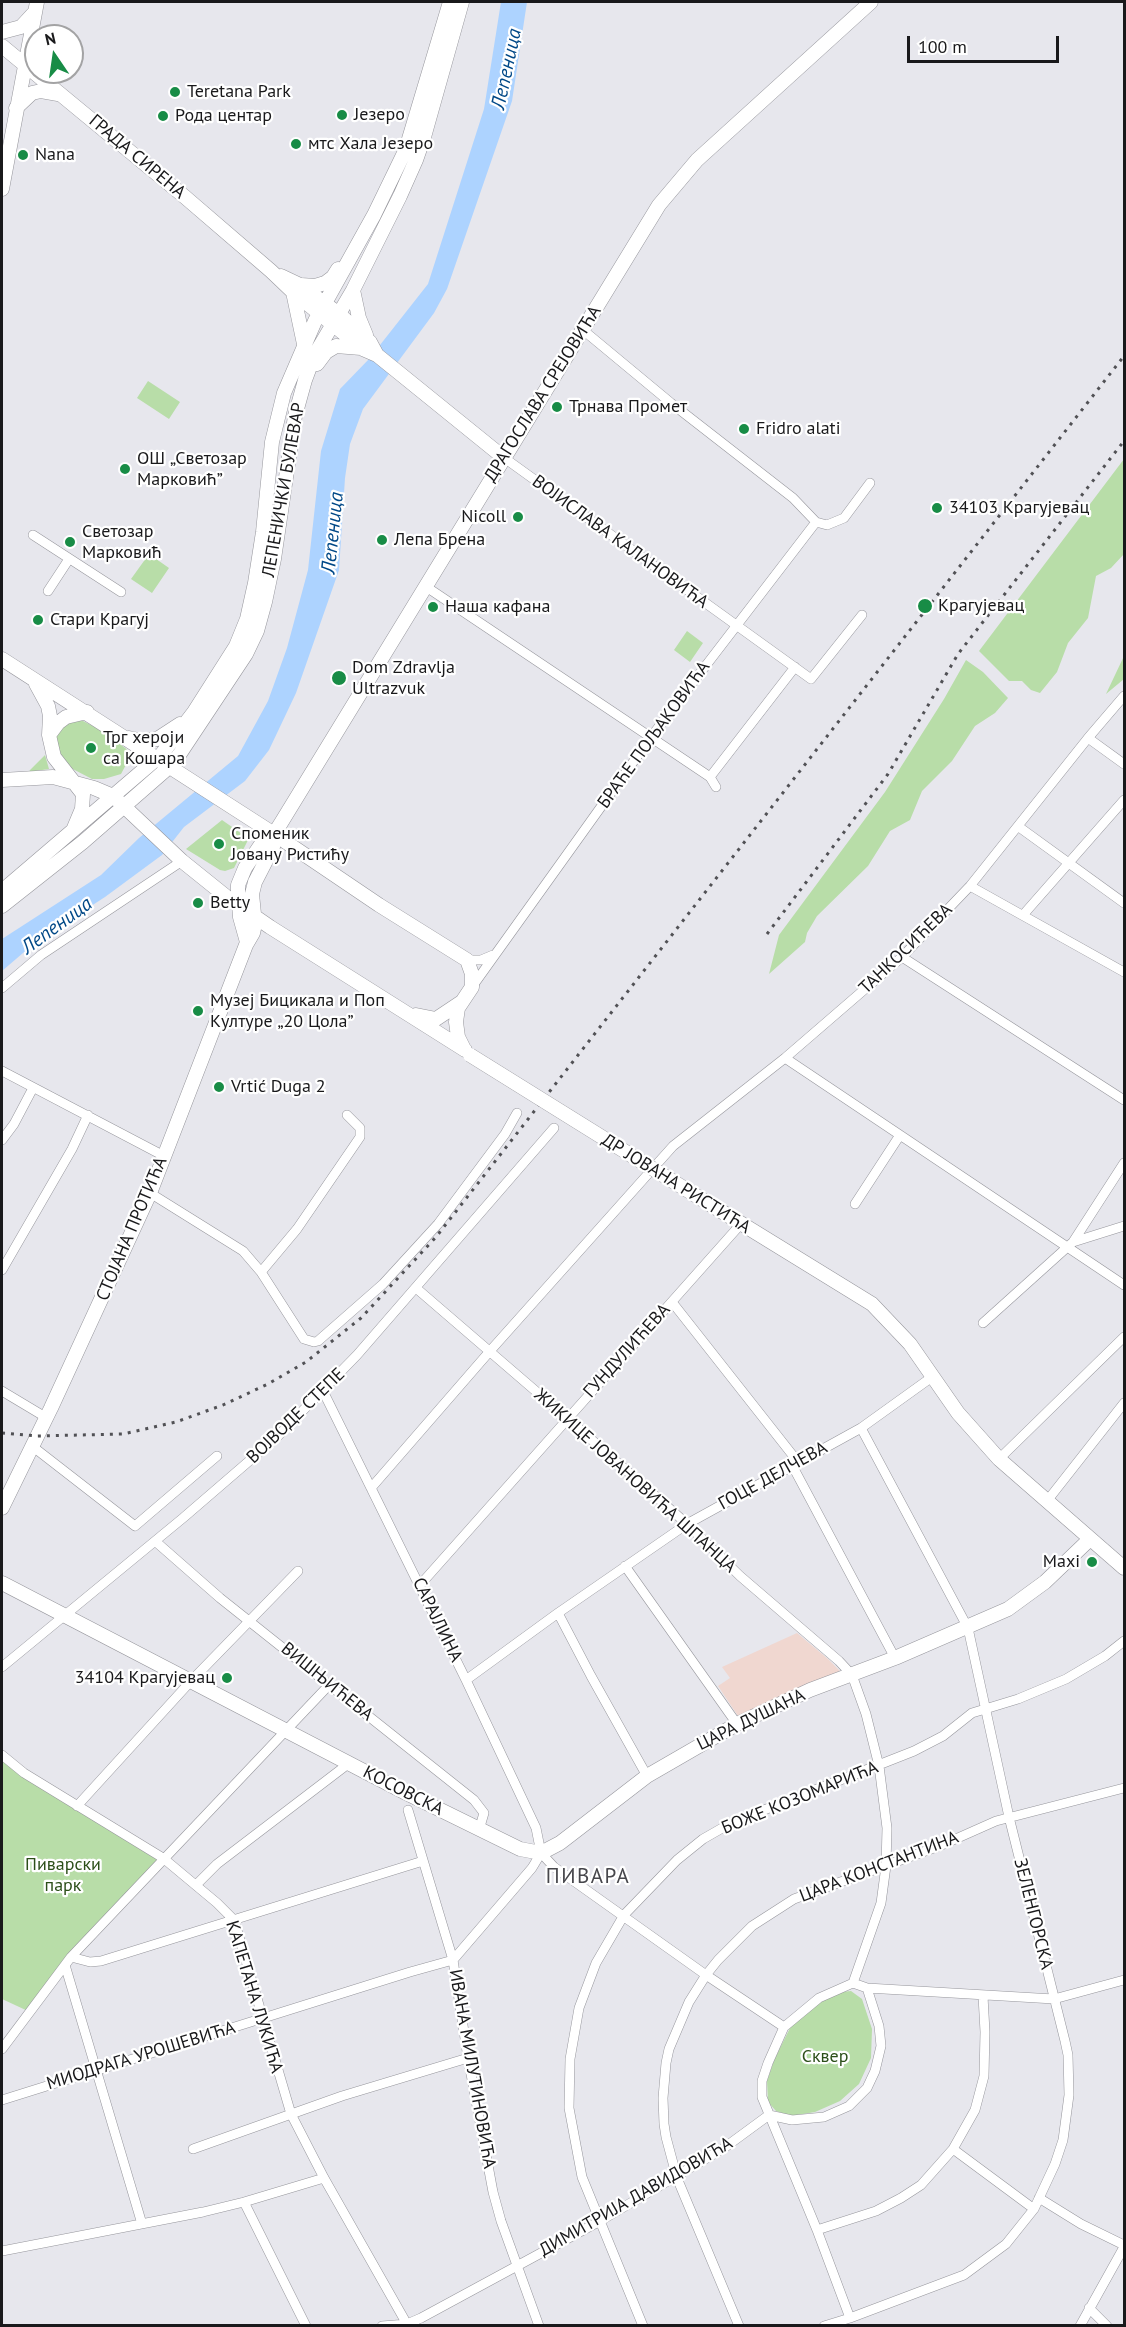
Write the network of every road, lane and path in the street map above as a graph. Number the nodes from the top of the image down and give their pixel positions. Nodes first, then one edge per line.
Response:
1 (450, 2) edge
2 (462, 2) edge
3 (871, 2) edge
4 (36, 7) edge
5 (32, 24) edge
6 (2, 32) edge
7 (2, 46) edge
8 (24, 64) joint
9 (49, 84) edge
10 (61, 94) junction
11 (16, 108) junction
12 (2, 189) edge
13 (355, 250) junction
14 (297, 288) junction
15 (352, 290) junction
16 (322, 308) junction
17 (336, 319) junction
18 (583, 330) junction
19 (304, 344) junction
20 (366, 345) junction
21 (305, 380) junction
22 (503, 457) junction
23 (870, 483) dead end
24 (816, 522) junction
25 (33, 536) dead end
26 (69, 559) junction
27 (425, 586) junction
28 (48, 591) dead end
29 (120, 592) dead end
30 (862, 615) dead end
31 (736, 625) junction
32 (2, 659) edge
33 (795, 667) junction
34 (33, 679) junction
35 (1125, 696) edge
36 (87, 712) junction
37 (194, 712) junction
38 (49, 735) junction
39 (124, 737) junction
40 (651, 737) junction
41 (1088, 738) junction
42 (157, 759) junction
43 (1125, 764) edge
44 (169, 767) junction
45 (710, 777) junction
46 (3, 780) edge
47 (76, 783) junction
48 (716, 787) dead end
49 (113, 796) junction
50 (1125, 800) edge
51 (125, 806) junction
52 (1018, 827) junction
53 (71, 832) junction
54 (274, 834) junction
55 (180, 858) junction
56 (1067, 864) junction
57 (257, 875) junction
58 (238, 885) junction
59 (213, 886) junction
60 (970, 886) junction
61 (2, 891) edge
62 (1125, 903) edge
63 (238, 904) junction
64 (2, 906) edge
65 (1023, 915) junction
66 (255, 916) junction
67 (247, 942) junction
68 (497, 952) junction
69 (902, 957) junction
70 (468, 960) junction
71 (1125, 972) edge
72 (472, 987) junction
73 (2, 988) edge
74 (462, 1001) junction
75 (405, 1012) junction
76 (467, 1052) junction
77 (785, 1058) junction
78 (2, 1071) edge
79 (33, 1088) junction
80 (1125, 1100) edge
81 (517, 1113) dead end
82 (88, 1115) junction
83 (347, 1115) dead end
84 (554, 1128) dead end
85 (900, 1135) junction
86 (2, 1140) edge
87 (164, 1156) junction
88 (1125, 1163) edge
89 (150, 1192) junction
90 (855, 1204) dead end
91 (740, 1225) junction
92 (1125, 1226) edge
93 (1070, 1245) junction
94 (2, 1270) edge
95 (261, 1272) junction
96 (1125, 1285) edge
97 (416, 1288) junction
98 (672, 1302) junction
99 (983, 1323) dead end
100 (1125, 1337) edge
101 (490, 1351) junction
102 (932, 1377) junction
103 (2, 1391) edge
104 (323, 1391) junction
105 (1125, 1403) edge
106 (47, 1418) junction
107 (567, 1418) junction
108 (861, 1428) junction
109 (32, 1446) junction
110 (217, 1456) dead end
111 (999, 1459) junction
112 (795, 1464) junction
113 (371, 1488) junction
114 (1047, 1501) junction
115 (2, 1508) edge
116 (687, 1524) junction
117 (1090, 1539) junction
118 (155, 1541) junction
119 (625, 1566) junction
120 (1125, 1568) edge
121 (298, 1571) dead end
122 (2, 1583) edge
123 (420, 1585) junction
124 (558, 1613) junction
125 (63, 1616) junction
126 (250, 1620) junction
127 (968, 1628) junction
128 (1125, 1641) edge
129 (895, 1658) junction
130 (2, 1667) edge
131 (852, 1675) junction
132 (466, 1680) junction
133 (192, 1681) junction
134 (330, 1684) junction
135 (985, 1709) junction
136 (737, 1724) junction
137 (285, 1731) junction
138 (2, 1755) edge
139 (348, 1764) junction
140 (879, 1766) junction
141 (647, 1776) junction
142 (1125, 1788) edge
143 (77, 1806) junction
144 (408, 1810) dead end
145 (1010, 1817) junction
146 (479, 1830) junction
147 (541, 1853) junction
148 (163, 1858) junction
149 (423, 1861) junction
150 (886, 1866) junction
151 (196, 1885) junction
152 (624, 1915) junction
153 (234, 1920) junction
154 (453, 1960) junction
155 (68, 1961) junction
156 (706, 1976) junction
157 (1125, 1980) edge
158 (853, 1983) junction
159 (867, 1988) junction
160 (983, 1996) junction
161 (1054, 1999) junction
162 (262, 2018) junction
163 (784, 2027) junction
164 (2, 2049) edge
165 (468, 2058) junction
166 (97, 2069) junction
167 (2, 2100) edge
168 (291, 2114) junction
169 (769, 2115) junction
170 (193, 2149) dead end
171 (953, 2149) junction
172 (324, 2178) junction
173 (676, 2178) junction
174 (1039, 2198) junction
175 (244, 2202) junction
176 (1034, 2209) junction
177 (600, 2221) junction
178 (142, 2224) junction
179 (817, 2230) junction
180 (1125, 2246) edge
181 (2, 2251) edge
182 (517, 2266) junction
183 (1089, 2308) junction
184 (850, 2318) junction
185 (306, 2325) edge
186 (382, 2325) edge
187 (408, 2325) edge
188 (539, 2325) edge
189 (643, 2325) edge
190 (739, 2325) edge
191 (824, 2325) edge
192 (1080, 2325) edge
193 (1107, 2325) edge

1 - 13 main road, ЛЕПЕНИЧКИ БУЛЕВАР
2 - 15 main road, ЛЕПЕНИЧКИ БУЛЕВАР
3 - 18 main road, ДРАГОСЛАВА СРЕЈОВИЋА
4 - 5 main road
4 - 6 main road
7 - 8 main road, ГРАДА СИРЕНА
8 - 11 main road
9 - 10 main road, ГРАДА СИРЕНА
10 - 11 main road
10 - 14 main road, ГРАДА СИРЕНА
11 - 12 main road
13 - 14 main road
13 - 16 main road, ЛЕПЕНИЧКИ БУЛЕВАР
14 - 16 main road, ГРАДА СИРЕНА
14 - 19 main road
15 - 17 main road, ЛЕПЕНИЧКИ БУЛЕВАР
15 - 20 main road
16 - 17 main road, ГРАДА СИРЕНА
16 - 19 main road, ЛЕПЕНИЧКИ БУЛЕВАР
17 - 20 main road, ВОЈИСЛАВА КАЛАНОВИЋА
17 - 21 main road, ЛЕПЕНИЧКИ БУЛЕВАР
18 - 22 main road, ДРАГОСЛАВА СРЕЈОВИЋА
18 - 24 street
19 - 37 main road, ЛЕПЕНИЧКИ БУЛЕВАР
20 - 21 main road
20 - 22 main road, ВОЈИСЛАВА КАЛАНОВИЋА
21 - 44 main road, ЛЕПЕНИЧКИ БУЛЕВАР
22 - 27 main road, ДРАГОСЛАВА СРЕЈОВИЋА
22 - 31 street, ВОЈИСЛАВА КАЛАНОВИЋА
23 - 24 street
24 - 31 street, БРАЋЕ ПОЉАКОВИЋА
25 - 26 street
26 - 28 street
26 - 29 street
27 - 40 street
27 - 54 main road, ДРАГОСЛАВА СРЕЈОВИЋА
30 - 33 street, ВОЈИСЛАВА КАЛАНОВИЋА
31 - 33 street, ВОЈИСЛАВА КАЛАНОВИЋА
31 - 40 street, БРАЋЕ ПОЉАКОВИЋА
32 - 34 main road
33 - 45 street
34 - 36 main road
34 - 38 main road
35 - 41 street, ТАНКОСИЋЕВА
36 - 38 main road
36 - 39 main road
37 - 39 main road
37 - 42 main road, ЛЕПЕНИЧКИ БУЛЕВАР
38 - 47 main road
39 - 42 main road
40 - 45 street
40 - 68 street, БРАЋЕ ПОЉАКОВИЋА
41 - 43 street
41 - 52 street, ТАНКОСИЋЕВА
42 - 44 main road
42 - 49 main road, ЛЕПЕНИЧКИ БУЛЕВАР
44 - 51 main road, ЛЕПЕНИЧКИ БУЛЕВАР
44 - 54 main road
45 - 48 street
46 - 47 main road, ДР ЈОВАНА РИСТИЋА
47 - 49 main road, ДР ЈОВАНА РИСТИЋА
47 - 53 main road
49 - 51 main road, ДР ЈОВАНА РИСТИЋА
49 - 53 main road, ЛЕПЕНИЧКИ БУЛЕВАР
50 - 56 street
51 - 55 main road, ДР ЈОВАНА РИСТИЋА
51 - 64 main road, ЛЕПЕНИЧКИ БУЛЕВАР
52 - 56 street
52 - 60 street, ТАНКОСИЋЕВА
53 - 61 main road, ЛЕПЕНИЧКИ БУЛЕВАР
54 - 57 main road, ДРАГОСЛАВА СРЕЈОВИЋА
54 - 58 main road, ДРАГОСЛАВА СРЕЈОВИЋА
54 - 70 main road
55 - 59 main road, ДР ЈОВАНА РИСТИЋА
55 - 73 street
56 - 62 street
56 - 65 street
57 - 58 main road
57 - 66 main road, ДРАГОСЛАВА СРЕЈОВИЋА
58 - 59 main road
58 - 63 main road, ДРАГОСЛАВА СРЕЈОВИЋА
59 - 63 main road, ДР ЈОВАНА РИСТИЋА
60 - 65 street
60 - 69 street, ТАНКОСИЋЕВА
63 - 66 main road, ДР ЈОВАНА РИСТИЋА
63 - 67 main road, ДРАГОСЛАВА СРЕЈОВИЋА
65 - 71 street
66 - 67 main road, ДРАГОСЛАВА СРЕЈОВИЋА
66 - 75 main road, ДР ЈОВАНА РИСТИЋА
67 - 87 main road, СТОЈАНА ПРОТИЋА
68 - 70 street
68 - 72 street, БРАЋЕ ПОЉАКОВИЋА
69 - 77 street, ТАНКОСИЋЕВА
69 - 80 street
70 - 72 main road
72 - 74 main road
74 - 75 main road
74 - 76 main road
75 - 76 main road, ДР ЈОВАНА РИСТИЋА
76 - 91 main road, ДР ЈОВАНА РИСТИЋА, bridge
77 - 85 street
77 - 101 street, ТАНКОСИЋЕВА
78 - 79 street
79 - 82 street
79 - 86 street
81 - 95 street
82 - 87 street
82 - 94 street
83 - 95 street
84 - 97 street, ВОЈВОДЕ СТЕПЕ
85 - 90 street
85 - 93 street
87 - 89 main road, СТОЈАНА ПРОТИЋА
88 - 93 street
89 - 95 street
89 - 106 main road, СТОЈАНА ПРОТИЋА
91 - 98 street, ГУНДУЛИЋЕВА
91 - 102 main road, ДР ЈОВАНА РИСТИЋА
92 - 93 street
93 - 96 street
93 - 99 street
97 - 101 street, ЖИКИЦЕ ЈОВАНОВИЋА ШПАНЦА
97 - 104 street, ВОЈВОДЕ СТЕПЕ
98 - 107 street, ГУНДУЛИЋЕВА
98 - 112 street
100 - 111 street
101 - 107 street, ЖИКИЦЕ ЈОВАНОВИЋА ШПАНЦА
101 - 113 street, ТАНКОСИЋЕВА
102 - 108 street, ГОЦЕ ДЕЛЧЕВА
102 - 111 main road, ДР ЈОВАНА РИСТИЋА
103 - 106 street
104 - 113 street, САРАЈЛИНА
104 - 118 street, ВОЈВОДЕ СТЕПЕ
105 - 114 street
106 - 109 main road, СТОЈАНА ПРОТИЋА
107 - 116 street, ЖИКИЦЕ ЈОВАНОВИЋА ШПАНЦА
107 - 123 street, ГУНДУЛИЋЕВА
108 - 112 street, ГОЦЕ ДЕЛЧЕВА
108 - 127 street, ЗЕЛЕНГОРСКА
109 - 110 street
109 - 115 main road, СТОЈАНА ПРОТИЋА
111 - 114 main road, ДР ЈОВАНА РИСТИЋА
112 - 116 street, ГОЦЕ ДЕЛЧЕВА
112 - 129 street
113 - 123 street, САРАЈЛИНА
114 - 117 main road, ДР ЈОВАНА РИСТИЋА
116 - 119 street, ГОЦЕ ДЕЛЧЕВА
116 - 131 street, ЖИКИЦЕ ЈОВАНОВИЋА ШПАНЦА
117 - 120 main road, ДР ЈОВАНА РИСТИЋА
117 - 127 main road, ЦАРА ДУШАНА
118 - 125 street, ВОЈВОДЕ СТЕПЕ
118 - 126 street, ВИШЊИЋЕВА
119 - 124 street, ГОЦЕ ДЕЛЧЕВА
119 - 136 street
121 - 126 street
122 - 125 main road, КОСОВСКА
123 - 132 street, САРАЈЛИНА
124 - 132 street, ГОЦЕ ДЕЛЧЕВА
124 - 141 street
125 - 130 street, ВОЈВОДЕ СТЕПЕ
125 - 133 main road, КОСОВСКА
126 - 133 street
126 - 134 street, ВИШЊИЋЕВА
127 - 129 main road, ЦАРА ДУШАНА
127 - 135 street, ЗЕЛЕНГОРСКА
128 - 135 street, БОЖЕ КОЗОМАРИЋА
129 - 131 main road, ЦАРА ДУШАНА
131 - 136 main road, ЦАРА ДУШАНА
131 - 140 street
132 - 147 street, САРАЈЛИНА
133 - 137 main road, КОСОВСКА
133 - 143 street
134 - 137 street
134 - 146 street, ВИШЊИЋЕВА
135 - 140 street, БОЖЕ КОЗОМАРИЋА
135 - 145 street, ЗЕЛЕНГОРСКА
136 - 141 main road, ЦАРА ДУШАНА
137 - 139 main road, КОСОВСКА
137 - 148 street
138 - 143 street, КАПЕТАНА ЛУКИЋА
139 - 146 main road, КОСОВСКА
139 - 151 street
140 - 150 street
140 - 152 street, БОЖЕ КОЗОМАРИЋА
141 - 147 main road, ЦАРА ДУШАНА
142 - 145 street, ЦАРА КОНСТАНТИНА
143 - 148 street, КАПЕТАНА ЛУКИЋА
144 - 149 street, ИВАНА МИЛУТИНОВИЋА
145 - 150 street, ЦАРА КОНСТАНТИНА
145 - 161 street, ЗЕЛЕНГОРСКА
146 - 147 main road, КОСОВСКА
147 - 152 street, КОСОВСКА
147 - 154 street, ЦАРА ДУШАНА
148 - 151 street, КАПЕТАНА ЛУКИЋА
148 - 155 street
149 - 153 street
149 - 154 street, ИВАНА МИЛУТИНОВИЋА
150 - 156 street, ЦАРА КОНСТАНТИНА
150 - 158 street
151 - 153 street, КАПЕТАНА ЛУКИЋА
152 - 156 street, КОСОВСКА
152 - 177 street, БОЖЕ КОЗОМАРИЋА
153 - 155 street
153 - 162 street, КАПЕТАНА ЛУКИЋА
154 - 162 street, МИОДРАГА УРОШЕВИЋА
154 - 165 street, ИВАНА МИЛУТИНОВИЋА
155 - 164 street
155 - 166 street
156 - 163 street, КОСОВСКА
156 - 173 street, ЦАРА КОНСТАНТИНА
157 - 161 street
158 - 159 street
158 - 163 street
159 - 160 street
159 - 169 street
160 - 161 street
160 - 171 street
161 - 174 street, ЗЕЛЕНГОРСКА
162 - 166 street, МИОДРАГА УРОШЕВИЋА
162 - 168 street, КАПЕТАНА ЛУКИЋА
163 - 169 street
165 - 168 street
165 - 182 street, ИВАНА МИЛУТИНОВИЋА
166 - 167 street, МИОДРАГА УРОШЕВИЋА
166 - 178 street
168 - 170 street
168 - 172 street, КАПЕТАНА ЛУКИЋА
169 - 173 street, ДИМИТРИЈА ДАВИДОВИЋА
169 - 179 street
171 - 176 street
171 - 179 street
172 - 175 street
172 - 187 street, КАПЕТАНА ЛУКИЋА
173 - 177 street, ДИМИТРИЈА ДАВИДОВИЋА
173 - 190 street, ЦАРА КОНСТАНТИНА
174 - 176 street, ЗЕЛЕНГОРСКА
174 - 180 street
175 - 178 street
175 - 185 street
176 - 184 street
177 - 182 street, ДИМИТРИЈА ДАВИДОВИЋА
177 - 189 street, БОЖЕ КОЗОМАРИЋА
178 - 181 street
179 - 184 street
180 - 183 street
182 - 187 street, ДИМИТРИЈА ДАВИДОВИЋА
182 - 188 street, ИВАНА МИЛУТИНОВИЋА
183 - 192 street
183 - 193 street
184 - 191 street
186 - 187 street

